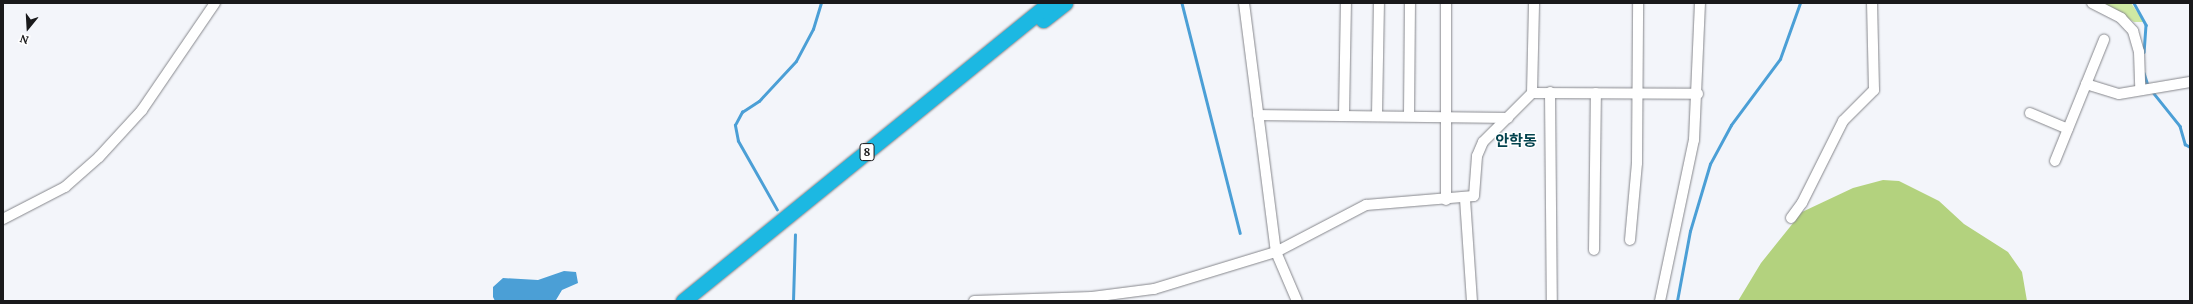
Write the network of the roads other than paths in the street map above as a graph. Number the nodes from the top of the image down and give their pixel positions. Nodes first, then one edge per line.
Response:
1 (215, 3) edge
2 (1050, 3) edge
3 (1065, 3) edge
4 (1244, 3) edge
5 (1346, 3) edge
6 (1379, 3) edge
7 (1410, 3) edge
8 (1446, 3) edge
9 (1534, 3) edge
10 (1638, 3) edge
11 (1700, 3) edge
12 (1872, 3) edge
13 (2092, 3) edge
14 (2104, 40) dead end
15 (2190, 82) edge
16 (2086, 84) junction
17 (2140, 90) junction
18 (1550, 92) junction
19 (1532, 93) junction
20 (1596, 93) junction
21 (1638, 93) junction
22 (1698, 94) junction
23 (2030, 113) dead end
24 (1258, 115) junction
25 (1344, 115) junction
26 (1377, 115) junction
27 (1409, 116) junction
28 (1445, 116) junction
29 (1508, 118) junction
30 (2068, 129) junction
31 (2055, 161) dead end
32 (1465, 199) junction
33 (1446, 200) junction
34 (5, 217) edge
35 (1791, 218) dead end
36 (1630, 240) dead end
37 (1594, 250) dead end
38 (1276, 252) junction
39 (1146, 296) edge
40 (1091, 299) edge
41 (683, 301) edge
42 (698, 301) edge
43 (974, 301) edge
44 (1297, 301) edge
45 (1472, 301) edge
46 (1552, 301) edge
47 (1660, 301) edge

1 - 34 street
2 - 41 highway, 8
3 - 42 highway, 8
4 - 24 street
5 - 25 street
6 - 26 street
7 - 27 street
8 - 28 street
9 - 19 street
10 - 21 street
11 - 22 street
12 - 35 street
13 - 17 street
14 - 16 street
15 - 17 street
16 - 17 street
16 - 30 street
18 - 19 street
18 - 20 street
18 - 46 street
19 - 29 street
20 - 21 street
20 - 37 street
21 - 22 street
21 - 36 street
22 - 47 street
23 - 30 street
24 - 25 street
24 - 38 street
25 - 26 street
26 - 27 street
27 - 28 street
28 - 29 street
28 - 33 street
29 - 32 street
30 - 31 street
32 - 33 street
32 - 45 street
33 - 38 street
38 - 39 street
38 - 44 street
39 - 40 street
40 - 43 street

